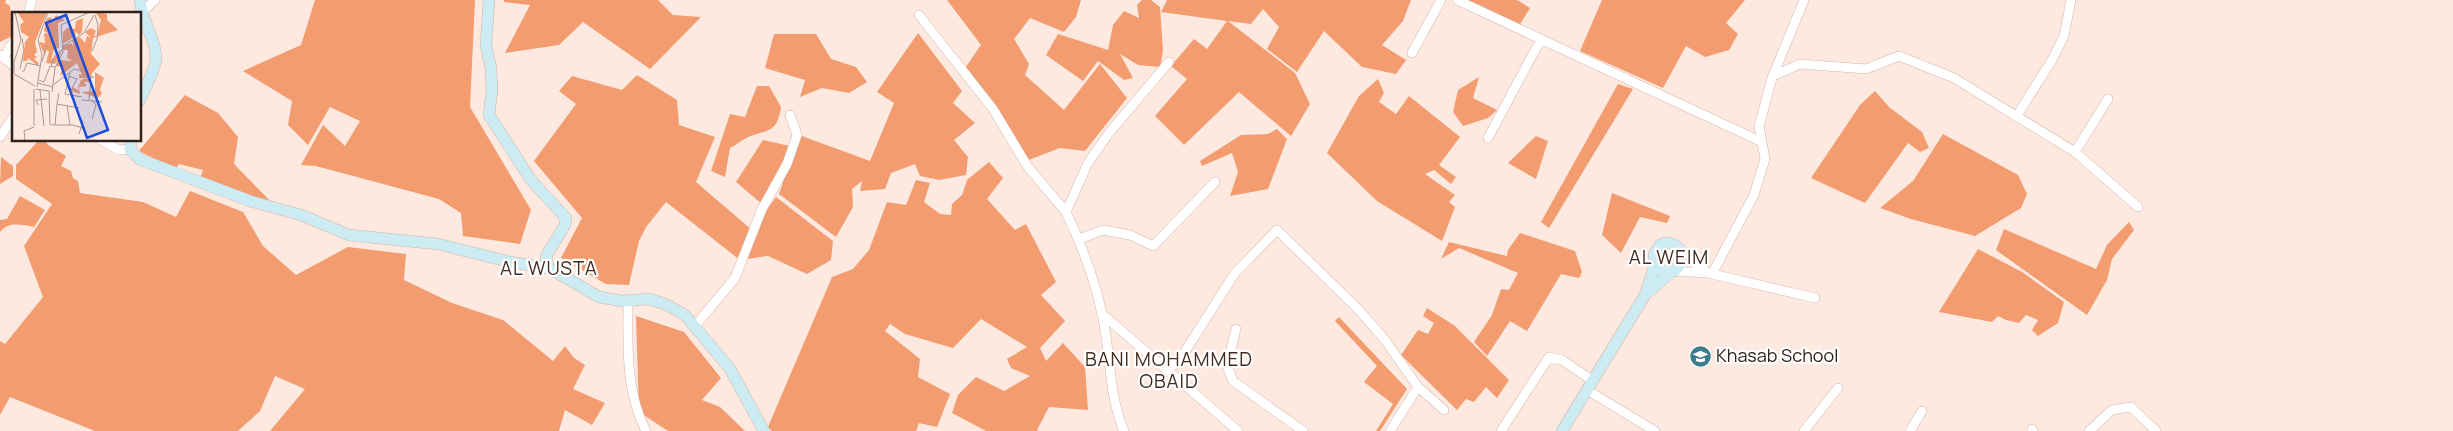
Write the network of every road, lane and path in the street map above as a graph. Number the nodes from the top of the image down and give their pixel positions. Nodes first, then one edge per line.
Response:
1 (155, 0) edge
2 (489, 0) edge
3 (1441, 0) edge
4 (1458, 0) edge
5 (1804, 0) edge
6 (2071, 0) edge
7 (141, 13) edge
8 (919, 14) dead end
9 (1541, 39) junction
10 (12, 44) edge
11 (1412, 53) dead end
12 (2, 56) edge
13 (1169, 62) dead end
14 (12, 64) edge
15 (1773, 76) junction
16 (141, 98) edge
17 (2108, 99) dead end
18 (790, 115) dead end
19 (2016, 117) junction
20 (12, 119) edge
21 (0, 137) edge
22 (1488, 138) dead end
23 (103, 141) edge
24 (1762, 142) junction
25 (130, 145) edge
26 (2075, 152) junction
27 (1215, 182) dead end
28 (2138, 207) dead end
29 (1066, 212) junction
30 (1079, 239) junction
31 (1682, 254) junction
32 (1655, 265) junction
33 (549, 268) junction
34 (1673, 272) junction
35 (1710, 273) junction
36 (1645, 295) junction
37 (1815, 298) dead end
38 (628, 300) junction
39 (1102, 314) junction
40 (695, 326) junction
41 (1236, 329) dead end
42 (1169, 370) junction
43 (1590, 386) junction
44 (1418, 387) junction
45 (1838, 388) dead end
46 (1444, 410) dead end
47 (1922, 411) dead end
48 (646, 431) edge
49 (764, 431) edge
50 (1124, 431) edge
51 (1238, 431) edge
52 (1303, 431) edge
53 (1390, 431) edge
54 (1502, 431) edge
55 (1562, 431) edge
56 (1655, 431) edge
57 (1804, 431) edge
58 (1910, 431) edge
59 (2089, 431) edge
60 (2156, 431) edge

1 - 7 street
2 - 33 street
3 - 11 street
4 - 9 street
5 - 15 street
6 - 19 street
7 - 16 street
8 - 29 street
9 - 22 street
9 - 24 street
10 - 12 street
12 - 14 street
13 - 29 street
15 - 19 street
15 - 24 street
17 - 26 street
18 - 40 street
19 - 26 street
20 - 21 street
23 - 25 street
24 - 35 street
25 - 33 street
26 - 28 street
27 - 30 street
29 - 30 street
30 - 39 street
31 - 32 street
31 - 34 street
31 - 35 street
32 - 34 street
32 - 36 street
33 - 38 street
34 - 35 street
34 - 36 street
35 - 37 street
36 - 43 street
38 - 40 street
38 - 48 street
39 - 42 street
39 - 50 street
40 - 49 street
41 - 52 street
42 - 44 street
42 - 51 street
43 - 54 street
43 - 55 street
43 - 56 street
44 - 46 street
44 - 53 street
45 - 57 street
47 - 58 street
59 - 60 street

